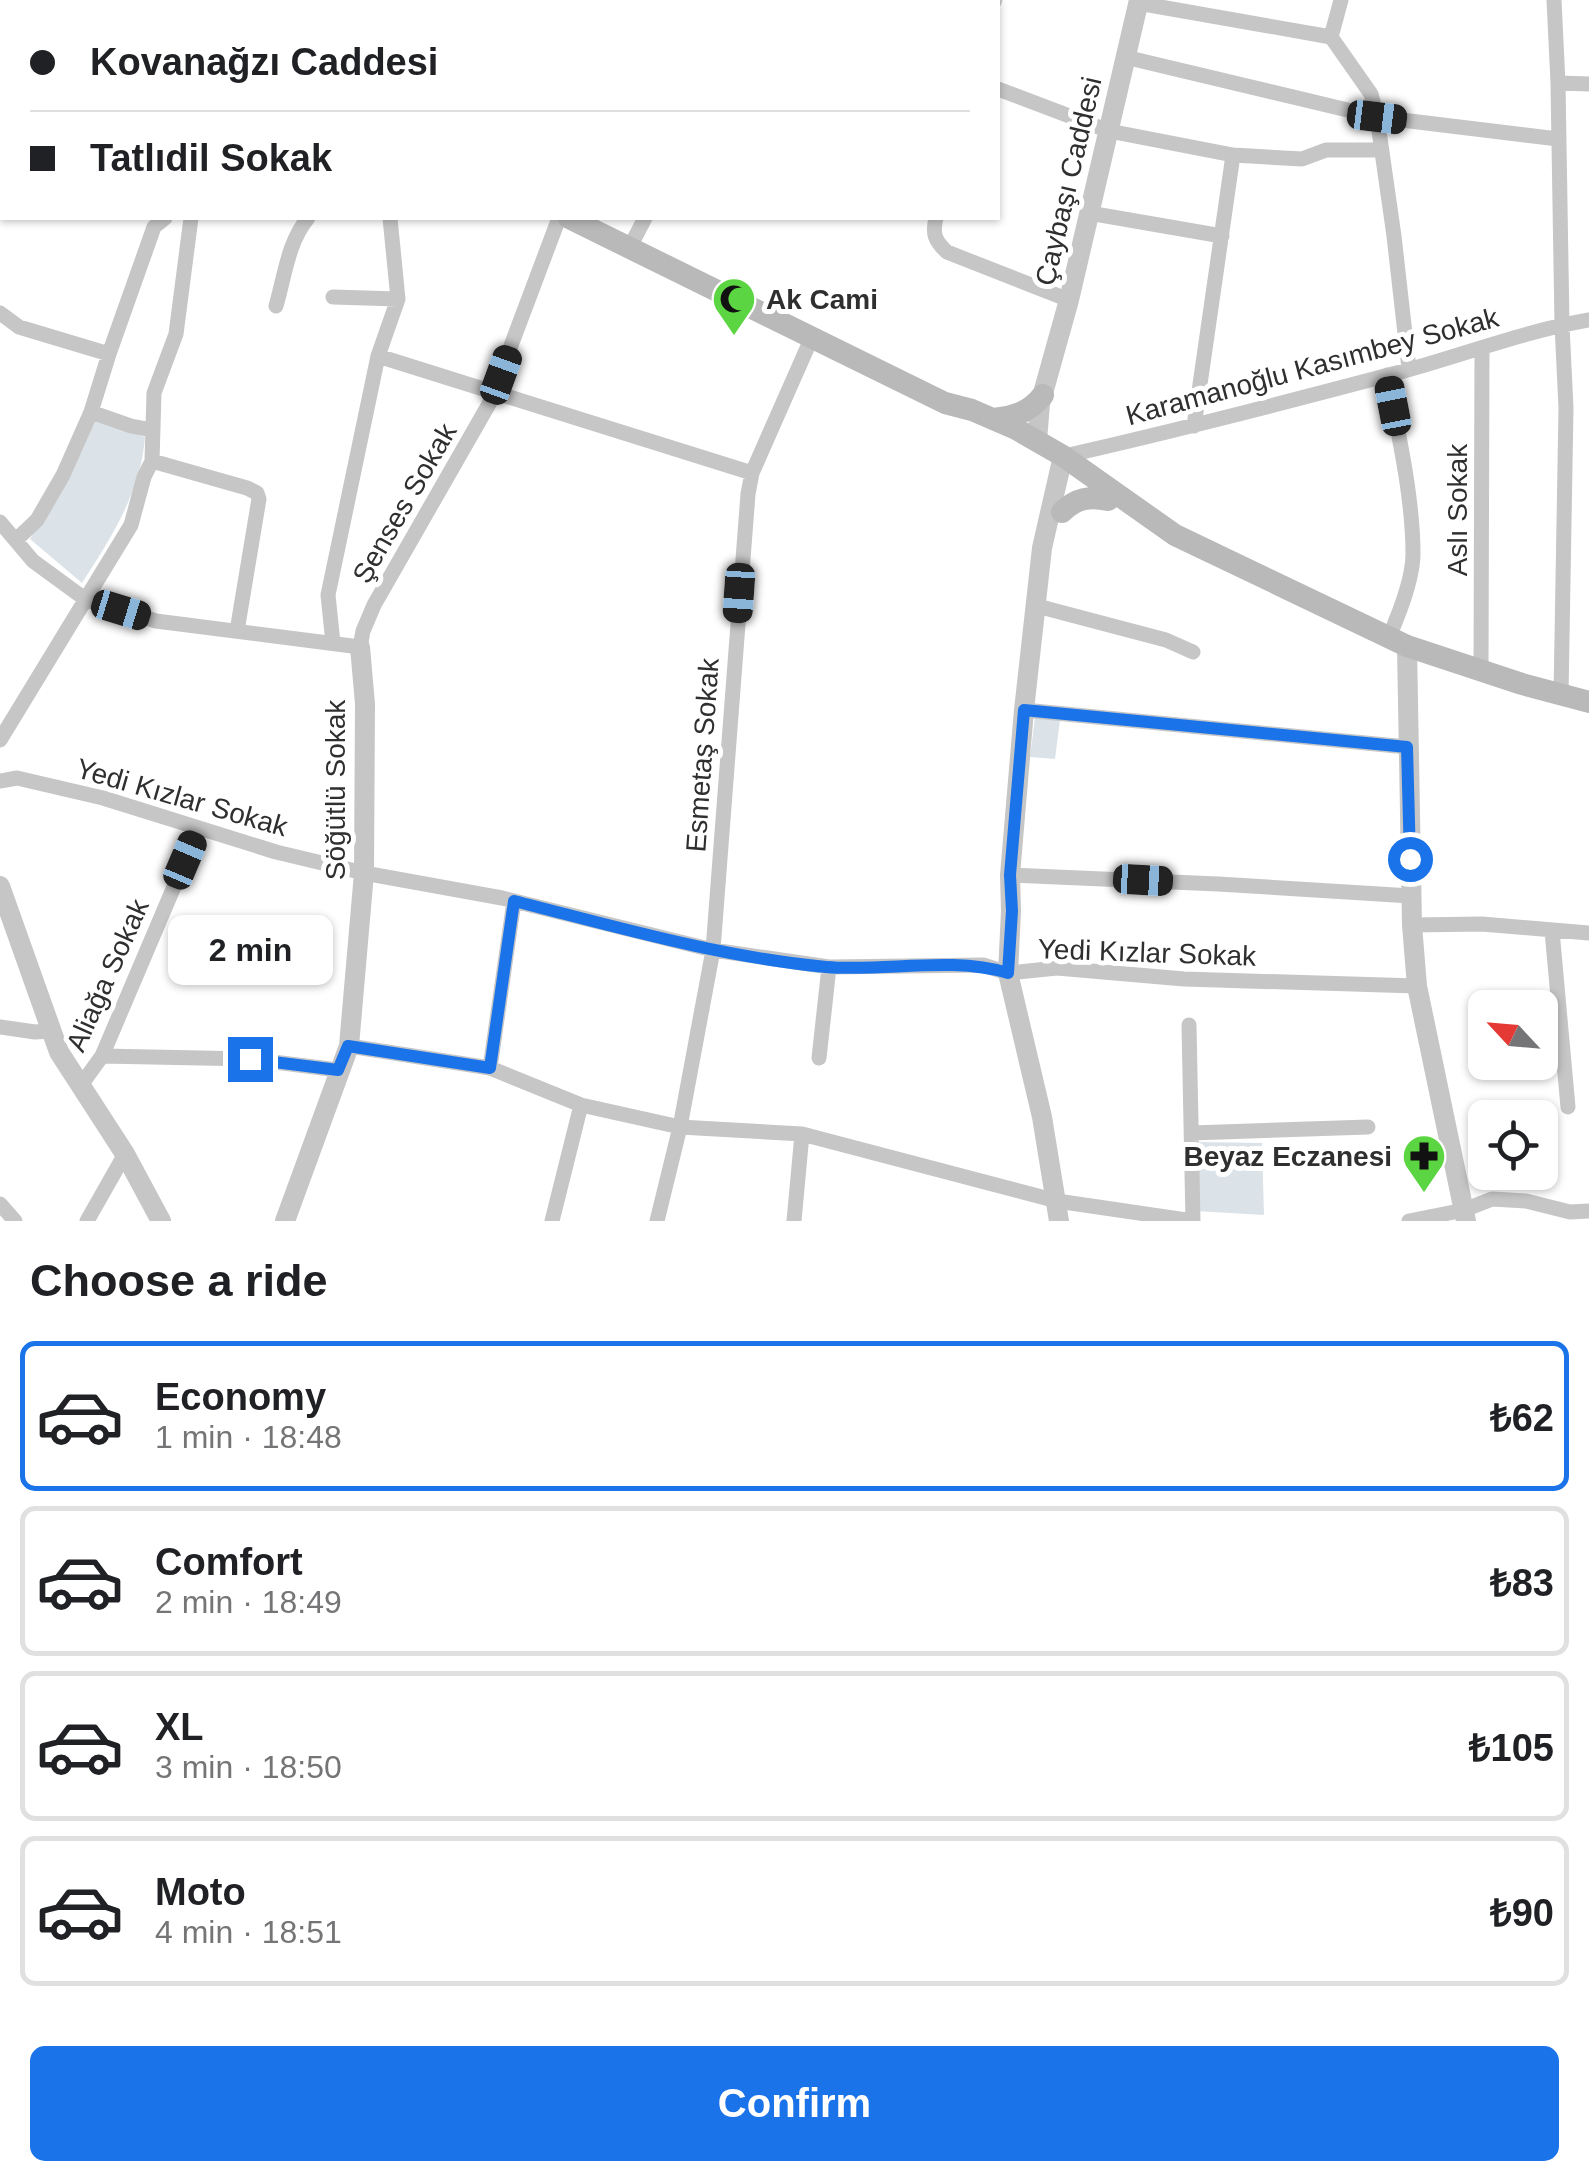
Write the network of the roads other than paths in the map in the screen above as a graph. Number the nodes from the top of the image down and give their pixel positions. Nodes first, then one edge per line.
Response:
1 (1341, 0) edge
2 (1554, 0) edge
3 (1138, 2) edge
4 (1332, 37) junction
5 (1125, 57) junction
6 (1558, 83) junction
7 (1589, 84) edge
8 (1000, 91) edge
9 (1377, 117) junction
10 (1108, 131) junction
11 (1558, 139) junction
12 (1382, 150) junction
13 (1233, 155) junction
14 (1089, 213) junction
15 (163, 220) edge
16 (190, 220) edge
17 (306, 220) edge
18 (390, 220) edge
19 (557, 220) edge
20 (573, 220) edge
21 (644, 220) edge
22 (935, 220) edge
23 (1222, 236) junction
24 (630, 247) junction
25 (333, 297) dead end
26 (398, 300) junction
27 (1068, 300) junction
28 (276, 306) dead end
29 (0, 313) edge
30 (1589, 320) edge
31 (1562, 325) junction
32 (812, 337) junction
33 (1482, 348) junction
34 (109, 354) junction
35 (378, 356) junction
36 (1409, 369) junction
37 (1387, 375) junction
38 (1046, 385) junction
39 (495, 391) junction
40 (945, 404) junction
41 (92, 412) junction
42 (993, 418) junction
43 (1194, 426) junction
44 (152, 430) junction
45 (1058, 459) junction
46 (152, 461) junction
47 (752, 473) junction
48 (1108, 500) junction
49 (1062, 512) junction
50 (0, 522) edge
51 (1175, 535) junction
52 (16, 540) junction
53 (86, 599) junction
54 (1036, 606) junction
55 (236, 631) junction
56 (1398, 642) junction
57 (333, 643) junction
58 (360, 647) junction
59 (1193, 652) dead end
60 (1481, 672) junction
61 (1561, 695) junction
62 (1589, 702) edge
63 (1024, 710) junction
64 (0, 740) edge
65 (1407, 747) junction
66 (0, 781) edge
67 (199, 828) junction
68 (364, 873) junction
69 (1010, 875) junction
70 (0, 886) edge
71 (1411, 896) junction
72 (514, 901) junction
73 (1412, 925) junction
74 (1552, 931) junction
75 (1589, 934) edge
76 (713, 950) junction
77 (829, 967) junction
78 (1008, 973) junction
79 (1417, 986) junction
80 (1189, 1025) dead end
81 (0, 1027) edge
82 (51, 1031) junction
83 (348, 1046) junction
84 (102, 1056) junction
85 (819, 1058) dead end
86 (490, 1068) junction
87 (338, 1070) junction
88 (81, 1085) junction
89 (581, 1105) junction
90 (1568, 1107) dead end
91 (680, 1127) junction
92 (1368, 1127) dead end
93 (1191, 1133) junction
94 (802, 1134) junction
95 (125, 1154) junction
96 (0, 1204) edge
97 (1058, 1211) edge
98 (1589, 1211) edge
99 (1465, 1216) edge
100 (1571, 1216) edge
101 (15, 1221) edge
102 (86, 1221) edge
103 (160, 1221) edge
104 (286, 1221) edge
105 (552, 1221) edge
106 (658, 1221) edge
107 (794, 1221) edge
108 (1193, 1221) edge
109 (1409, 1221) edge

1 - 4 street
2 - 6 street
3 - 4 street
3 - 5 street, Çaybaşı Caddesi
4 - 9 street
5 - 9 street
5 - 10 street, Çaybaşı Caddesi
6 - 7 street
6 - 11 street
8 - 10 street
9 - 11 street
9 - 12 street
10 - 13 street
10 - 14 street, Çaybaşı Caddesi
11 - 31 street
12 - 13 street
12 - 36 street
13 - 23 street
14 - 23 street
14 - 27 street, Çaybaşı Caddesi
15 - 34 street
16 - 44 street
17 - 28 street
18 - 26 street
19 - 39 street, Şenses Sokak
20 - 24 main road
21 - 24 street
22 - 27 street
23 - 43 street
24 - 32 main road
25 - 26 street
26 - 35 street
27 - 38 street, Çaybaşı Caddesi
29 - 34 street
30 - 31 street, Karamanoğlu Kasımbey Sokak
31 - 33 street, Karamanoğlu Kasımbey Sokak
31 - 61 street
32 - 40 main road
32 - 47 street, Esmetaş Sokak
33 - 36 street, Karamanoğlu Kasımbey Sokak
33 - 60 street, Aslı Sokak
34 - 41 street
35 - 39 street
35 - 57 street
36 - 37 street, Karamanoğlu Kasımbey Sokak
37 - 43 street, Karamanoğlu Kasımbey Sokak
37 - 56 street
38 - 42 main road
38 - 45 street, Çaybaşı Caddesi
39 - 47 street
39 - 58 street, Şenses Sokak
40 - 42 main road
40 - 45 main road
41 - 44 street
41 - 52 street
42 - 45 main road
43 - 45 street, Karamanoğlu Kasımbey Sokak
44 - 46 street
45 - 48 main road
45 - 49 street
45 - 51 main road
45 - 54 street
46 - 53 street
46 - 55 street
47 - 76 street, Esmetaş Sokak
48 - 49 main road
48 - 51 main road
49 - 54 street
50 - 52 street
51 - 56 main road
52 - 53 street
53 - 55 street
53 - 64 street
54 - 59 street
54 - 63 street
55 - 57 street
56 - 60 main road
56 - 65 street
57 - 58 street
58 - 68 street, Söğütlü Sokak
60 - 61 main road
61 - 62 main road
63 - 65 street
63 - 69 street
65 - 71 street
66 - 67 street, Yedi Kızlar Sokak
67 - 68 street, Yedi Kızlar Sokak
67 - 84 street, Aliağa Sokak
68 - 72 street, Yedi Kızlar Sokak
68 - 83 street, Söğütlü Sokak
69 - 71 street
69 - 78 street
70 - 82 street
71 - 73 street
72 - 76 street, Yedi Kızlar Sokak
72 - 86 street
73 - 74 street
73 - 79 street
74 - 75 street
74 - 90 street
76 - 77 street, Yedi Kızlar Sokak
76 - 91 street, Esmetaş Sokak
77 - 78 street, Yedi Kızlar Sokak
77 - 85 street
78 - 79 street, Yedi Kızlar Sokak
78 - 97 street
79 - 99 street
80 - 93 street
81 - 82 street
82 - 88 street
83 - 86 street
83 - 87 street, Söğütlü Sokak
84 - 87 street
84 - 88 street, Aliağa Sokak
86 - 89 street
87 - 104 street, Söğütlü Sokak
88 - 95 street
89 - 91 street
89 - 105 street
91 - 94 street
91 - 106 street, Esmetaş Sokak
92 - 93 street
93 - 108 street
94 - 97 street
94 - 107 street
95 - 102 street
95 - 103 street
96 - 101 street
97 - 108 street
98 - 100 street
99 - 100 street
99 - 109 street

